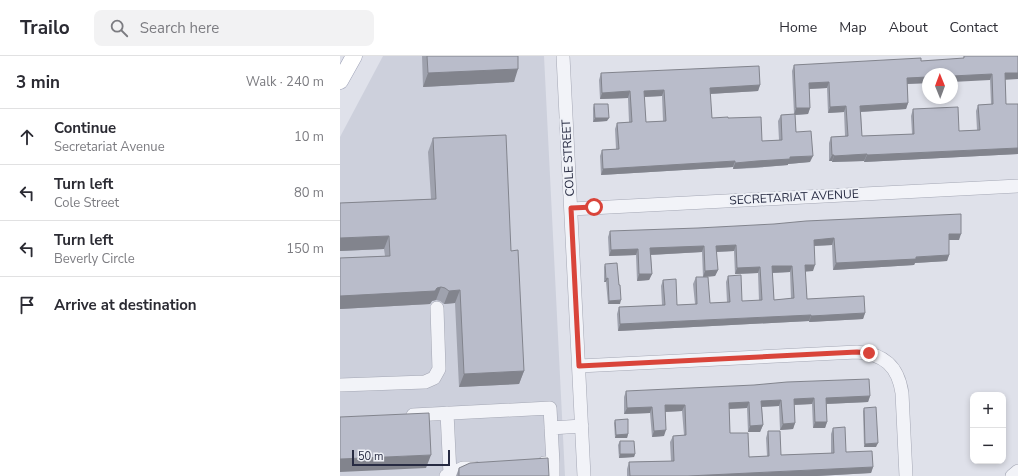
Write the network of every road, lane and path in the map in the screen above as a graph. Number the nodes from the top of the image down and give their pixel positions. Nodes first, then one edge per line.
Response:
1 (354, 56) edge
2 (562, 56) edge
3 (340, 82) edge
4 (1018, 186) edge
5 (571, 208) junction
6 (437, 308) dead end
7 (579, 366) junction
8 (340, 385) edge
9 (447, 413) junction
10 (401, 416) edge
11 (582, 426) junction
12 (551, 428) junction
13 (553, 463) junction
14 (530, 464) edge
15 (486, 467) edge
16 (1018, 471) edge
17 (448, 475) edge
18 (553, 476) edge
19 (584, 476) edge
20 (906, 476) edge
21 (1012, 476) edge

1 - 3 main road
2 - 5 street, COLE STREET
4 - 5 street, SECRETARIAT AVENUE
5 - 7 street, COLE STREET
6 - 8 street
7 - 11 street, COLE STREET
7 - 20 street
9 - 10 street
9 - 12 street
9 - 17 street
11 - 12 street
11 - 19 street, COLE STREET
12 - 13 street
13 - 14 street
13 - 18 street
15 - 17 street
16 - 21 street

